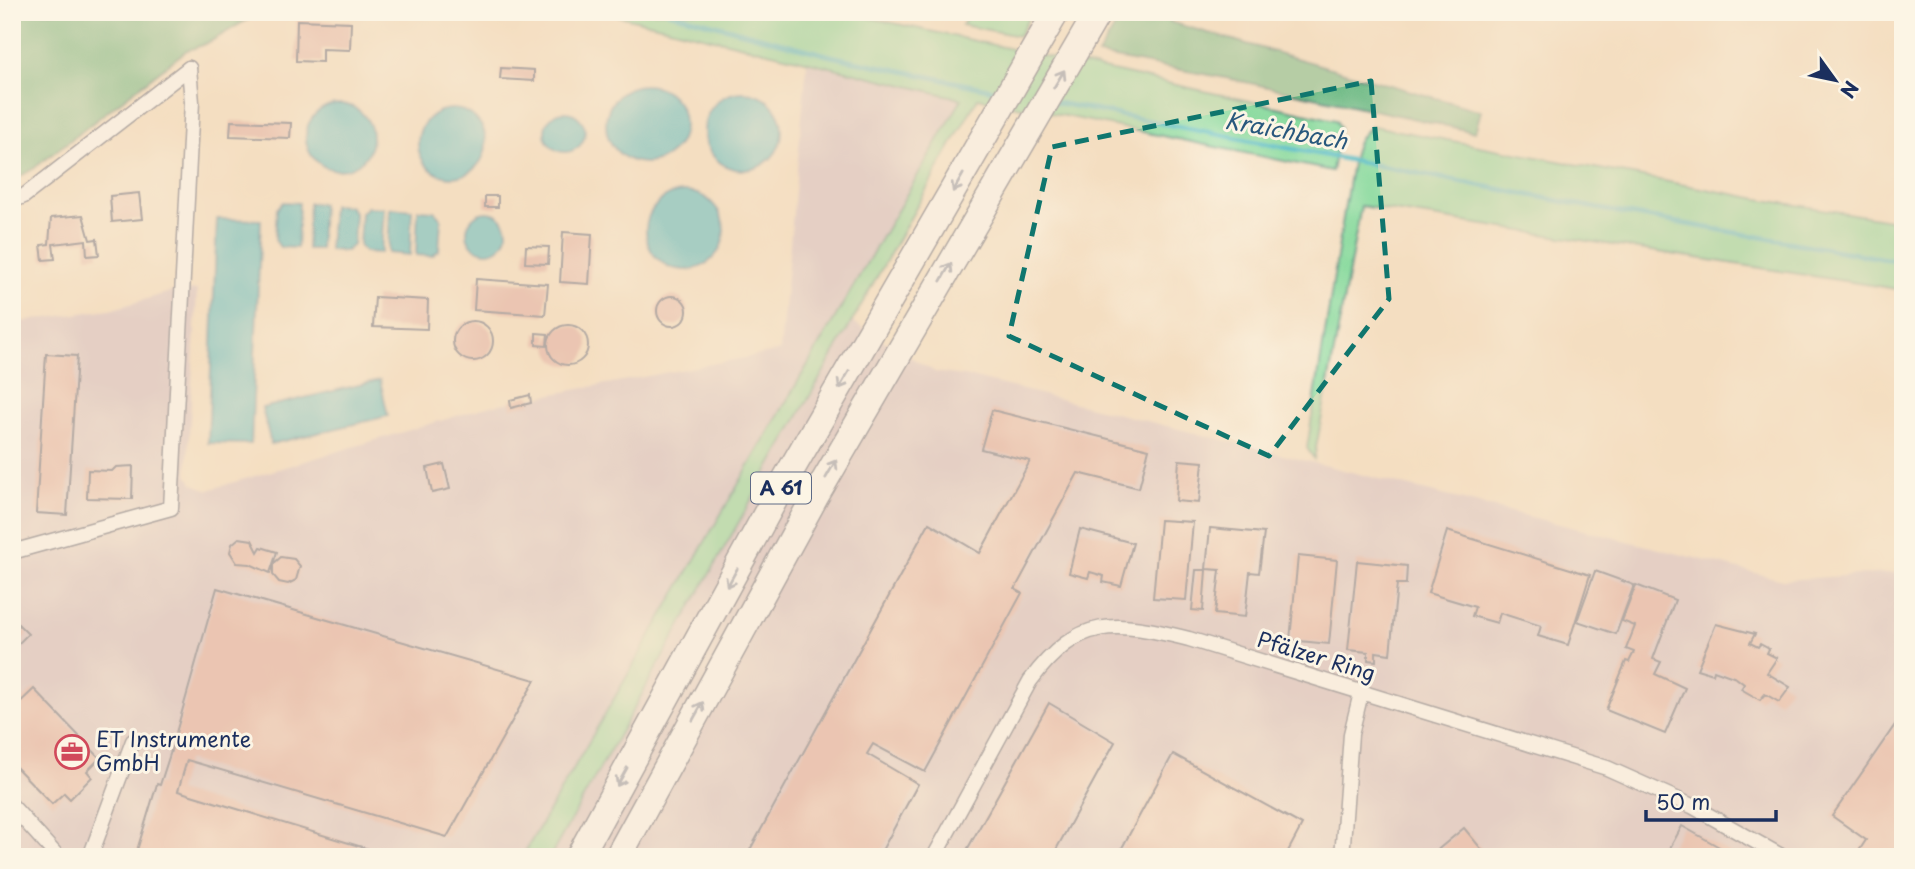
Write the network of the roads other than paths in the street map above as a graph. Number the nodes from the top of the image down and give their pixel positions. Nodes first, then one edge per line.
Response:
1 (1054, 15) edge
2 (1094, 19) edge
3 (12, 201) edge
4 (12, 552) edge
5 (1362, 693) junction
6 (133, 741) dead end
7 (12, 806) edge
8 (58, 857) edge
9 (90, 857) edge
10 (579, 857) edge
11 (618, 857) edge
12 (934, 857) edge
13 (1342, 857) edge
14 (1783, 857) edge

1 -> 10 highway, A 61
11 -> 2 highway, A 61
3 - 4 street
5 - 12 street, Pfälzer Ring
5 - 13 street
5 - 14 street, Pfälzer Ring
6 - 9 street
7 - 8 street

